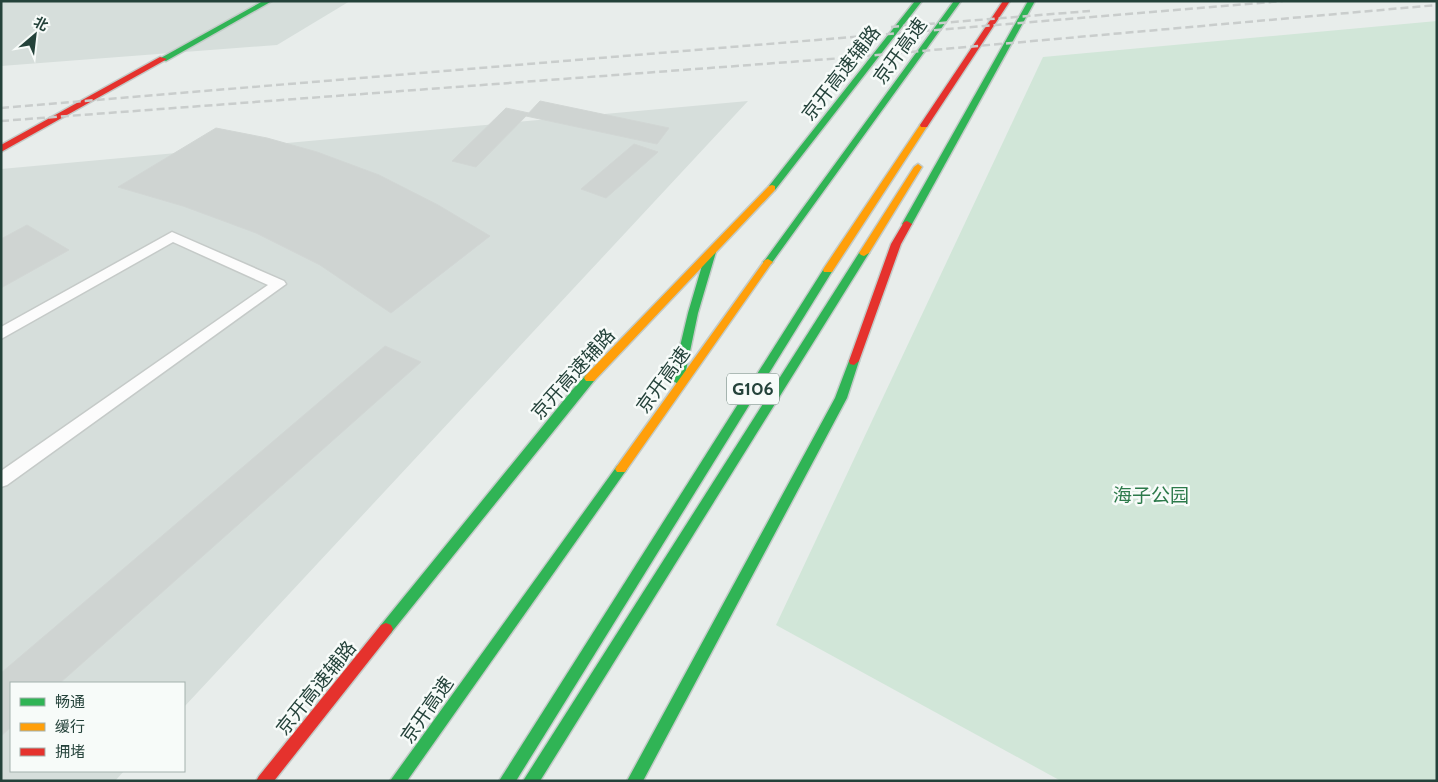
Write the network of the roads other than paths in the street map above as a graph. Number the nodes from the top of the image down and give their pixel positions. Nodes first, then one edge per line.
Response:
1 (269, 1) edge
2 (919, 1) edge
3 (959, 1) edge
4 (1007, 1) edge
5 (1022, 1) edge
6 (1032, 1) edge
7 (990, 52) dead end
8 (1, 149) edge
9 (922, 160) dead end
10 (711, 252) junction
11 (1, 334) edge
12 (676, 391) junction
13 (1, 480) edge
14 (264, 781) edge
15 (400, 781) edge
16 (507, 781) edge
17 (531, 781) edge
18 (635, 781) edge

1 - 8 main road
2 - 10 main road, 京开高速辅路
3 - 12 main road, 京开高速
3 - 15 main road
4 - 16 main road, G106
5 - 7 main road
6 - 18 main road
9 - 17 main road
10 - 12 main road
10 - 14 main road, 京开高速辅路
11 - 13 lane
12 - 15 main road, 京开高速

